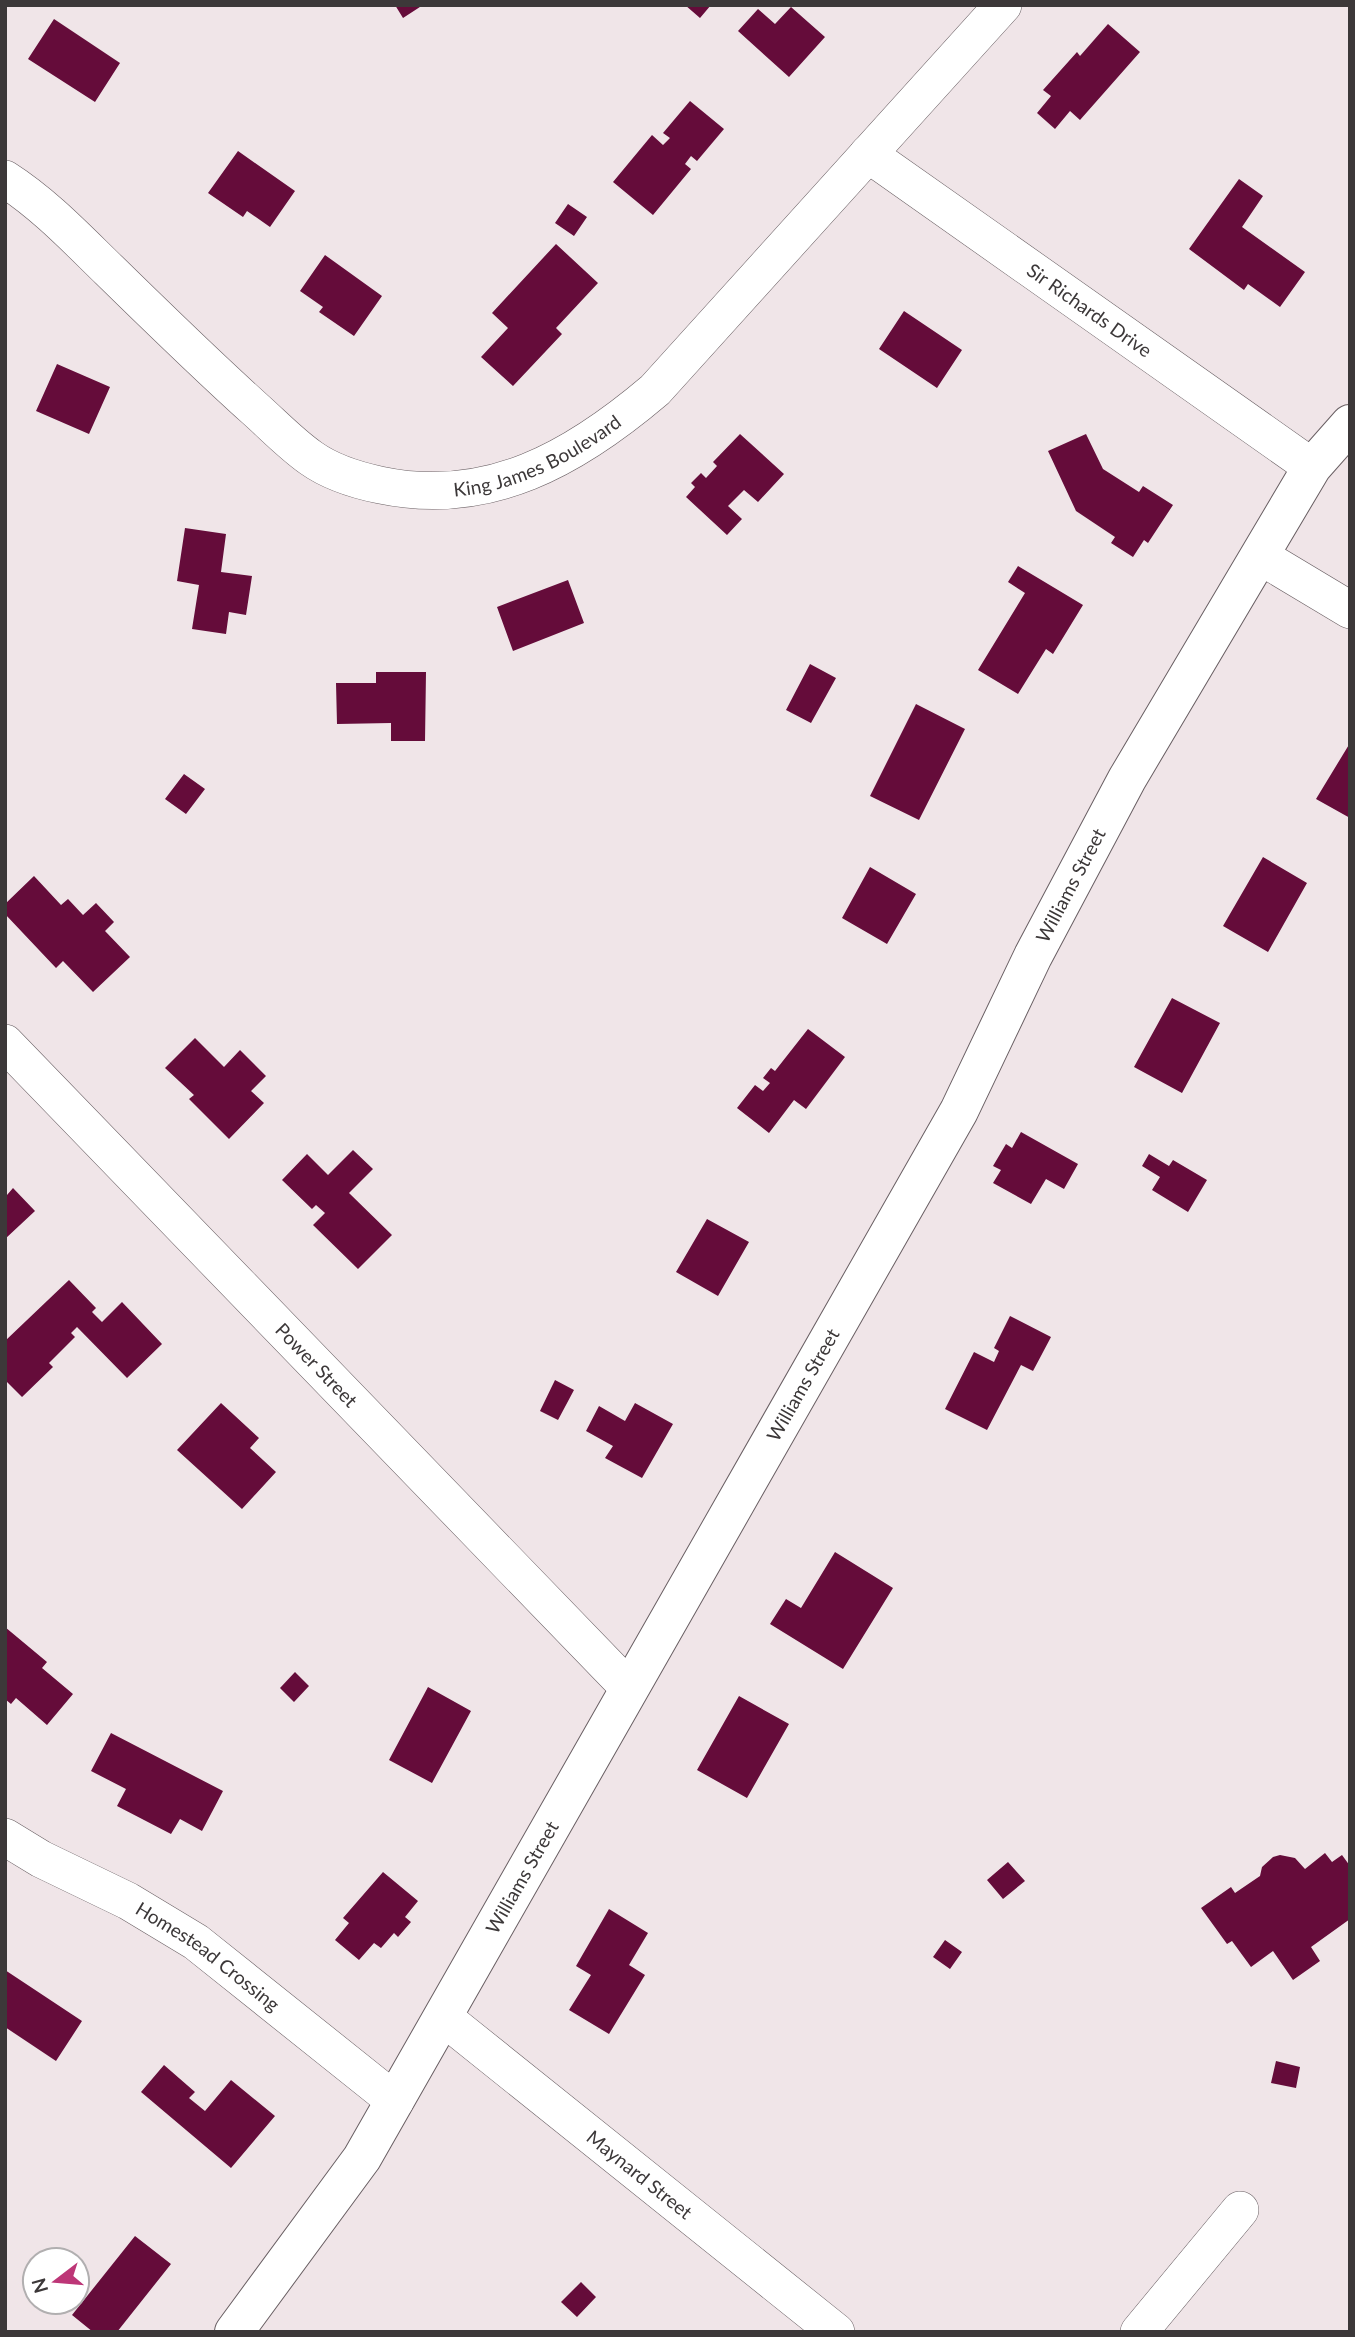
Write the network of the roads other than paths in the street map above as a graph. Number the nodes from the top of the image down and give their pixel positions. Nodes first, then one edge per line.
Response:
1 (1003, 5) edge
2 (868, 154) junction
3 (5, 179) edge
4 (1350, 424) edge
5 (1312, 467) junction
6 (1260, 556) junction
7 (1350, 610) edge
8 (5, 1043) edge
9 (628, 1687) junction
10 (5, 1837) edge
11 (443, 2017) junction
12 (395, 2101) junction
13 (1240, 2210) dead end
14 (234, 2332) edge
15 (836, 2332) edge
16 (1139, 2332) edge

1 - 2 street, King James Boulevard
2 - 3 street, King James Boulevard
2 - 5 street, Sir Richards Drive
4 - 5 street, Williams Street
5 - 6 street, Williams Street
6 - 7 street
6 - 9 street, Williams Street
8 - 9 street, Power Street
9 - 11 street, Williams Street
10 - 12 street, Homestead Crossing
11 - 12 street, Williams Street
11 - 15 street, Maynard Street
12 - 14 street, Williams Street
13 - 16 street

